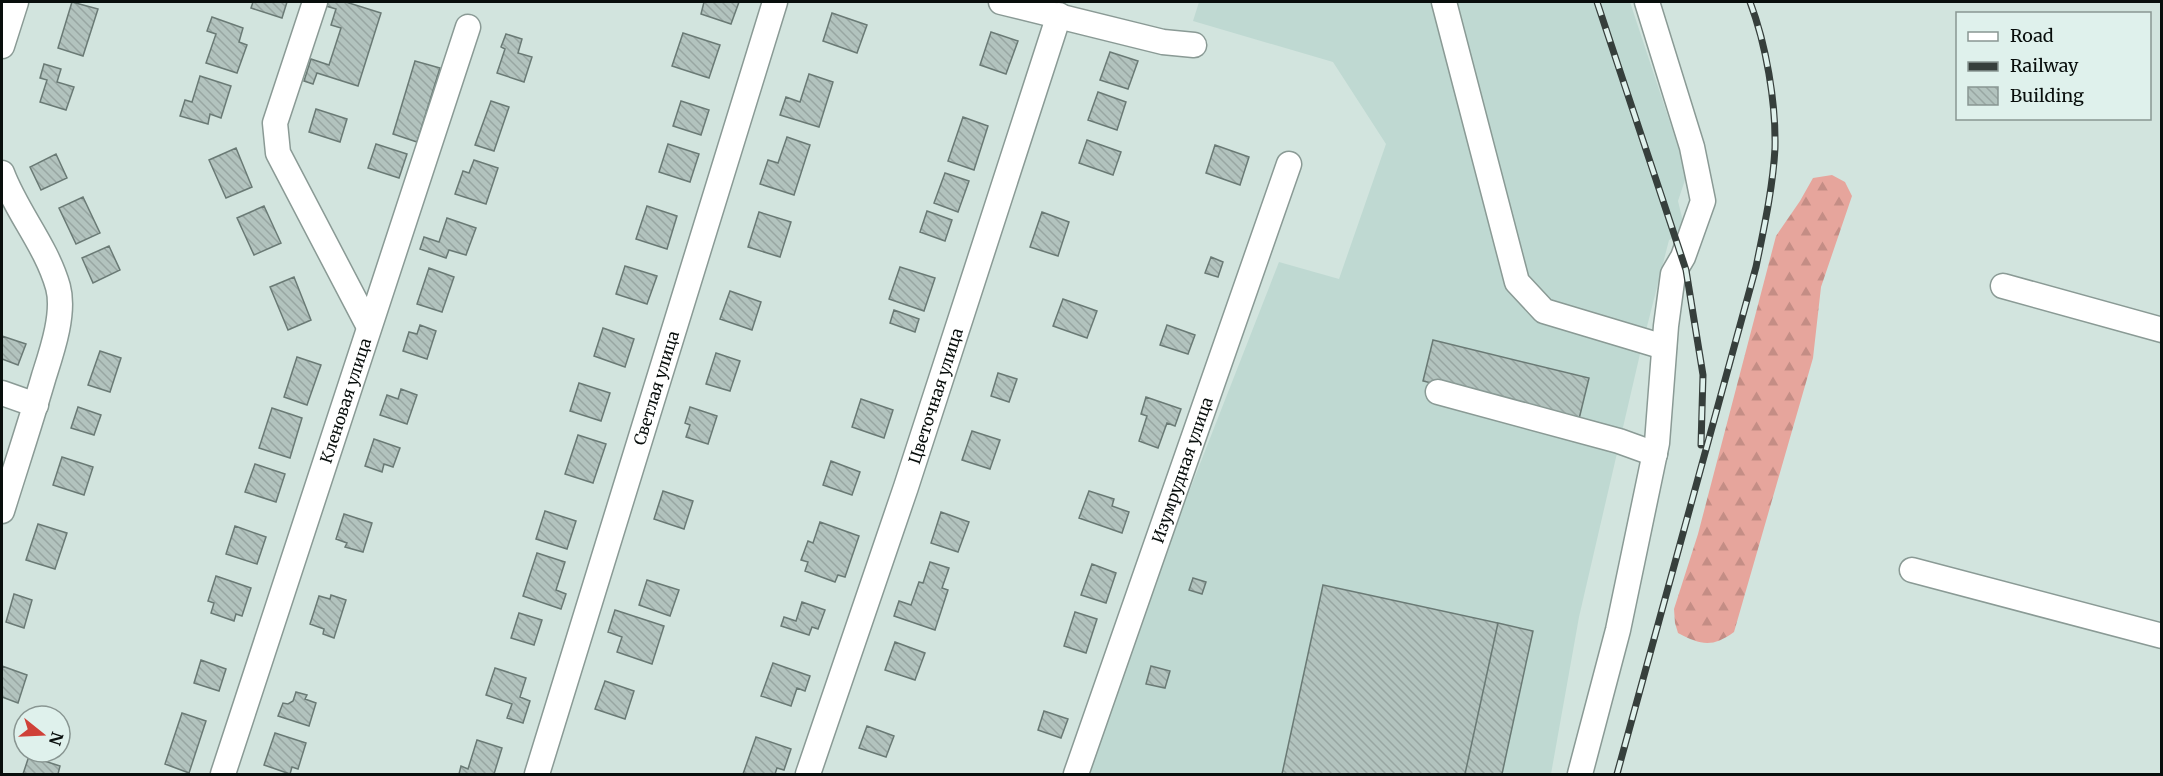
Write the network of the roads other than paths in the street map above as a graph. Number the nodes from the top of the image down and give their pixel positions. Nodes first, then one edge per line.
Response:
1 (16, 2) edge
2 (315, 2) edge
3 (775, 2) edge
4 (1001, 2) edge
5 (1444, 2) edge
6 (1647, 2) edge
7 (1059, 15) junction
8 (468, 27) dead end
9 (1194, 45) dead end
10 (2, 46) edge
11 (1289, 164) dead end
12 (2, 173) edge
13 (2003, 286) dead end
14 (369, 327) junction
15 (2162, 330) edge
16 (1664, 347) junction
17 (1437, 392) dead end
18 (2, 393) edge
19 (36, 405) junction
20 (1655, 454) junction
21 (2, 511) edge
22 (1912, 570) dead end
23 (2162, 636) edge
24 (223, 774) edge
25 (537, 774) edge
26 (808, 774) edge
27 (1076, 774) edge
28 (1580, 774) edge

1 - 10 street
2 - 14 street
3 - 25 street, Светлая улица
4 - 7 street
5 - 16 street
6 - 16 street
7 - 9 street
7 - 26 street, Цветочная улица
8 - 14 street, Кленовая улица
11 - 27 street, Изумрудная улица
12 - 19 street
13 - 15 street
14 - 24 street, Кленовая улица
16 - 20 street
17 - 20 street
18 - 19 street
19 - 21 street
20 - 28 street
22 - 23 street

